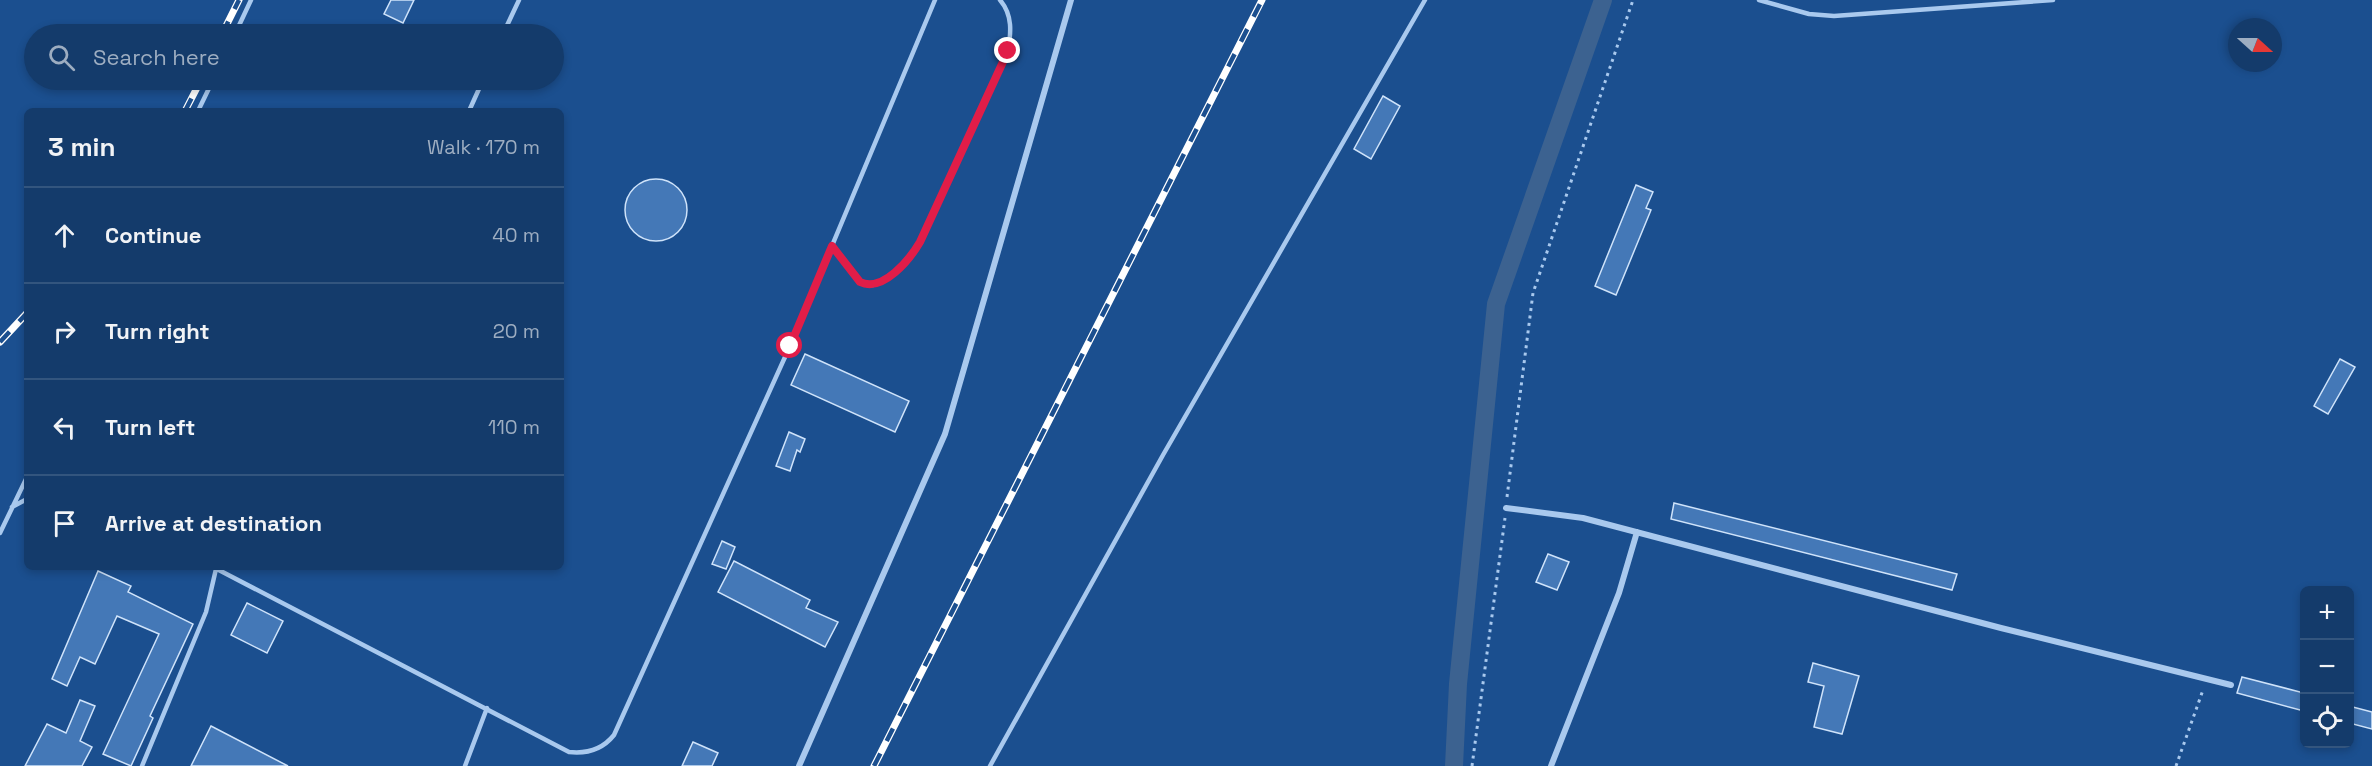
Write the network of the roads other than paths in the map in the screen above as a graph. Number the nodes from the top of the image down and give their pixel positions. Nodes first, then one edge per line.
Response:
1 (251, 0) edge
2 (519, 0) edge
3 (935, 0) edge
4 (1000, 0) edge
5 (1071, 0) edge
6 (1425, 0) edge
7 (1759, 0) edge
8 (2053, 0) edge
9 (239, 24) edge
10 (508, 24) edge
11 (208, 90) edge
12 (479, 90) edge
13 (199, 108) edge
14 (471, 108) edge
15 (832, 246) junction
16 (24, 483) edge
17 (24, 501) edge
18 (12, 507) junction
19 (1506, 508) road end
20 (1637, 531) junction
21 (0, 533) edge
22 (214, 570) edge
23 (218, 570) edge
24 (2230, 685) dead end
25 (487, 708) junction
26 (142, 766) edge
27 (465, 766) edge
28 (799, 766) edge
29 (990, 766) edge
30 (1551, 766) edge

1 - 9 lane
2 - 10 lane
3 - 15 lane
4 - 15 lane
5 - 28 street
6 - 29 lane
7 - 8 lane
11 - 13 lane
12 - 14 lane
15 - 25 lane
16 - 18 lane
17 - 18 lane
18 - 21 lane
19 - 20 street
20 - 24 street
20 - 30 street
22 - 26 lane
23 - 25 lane
25 - 27 lane

